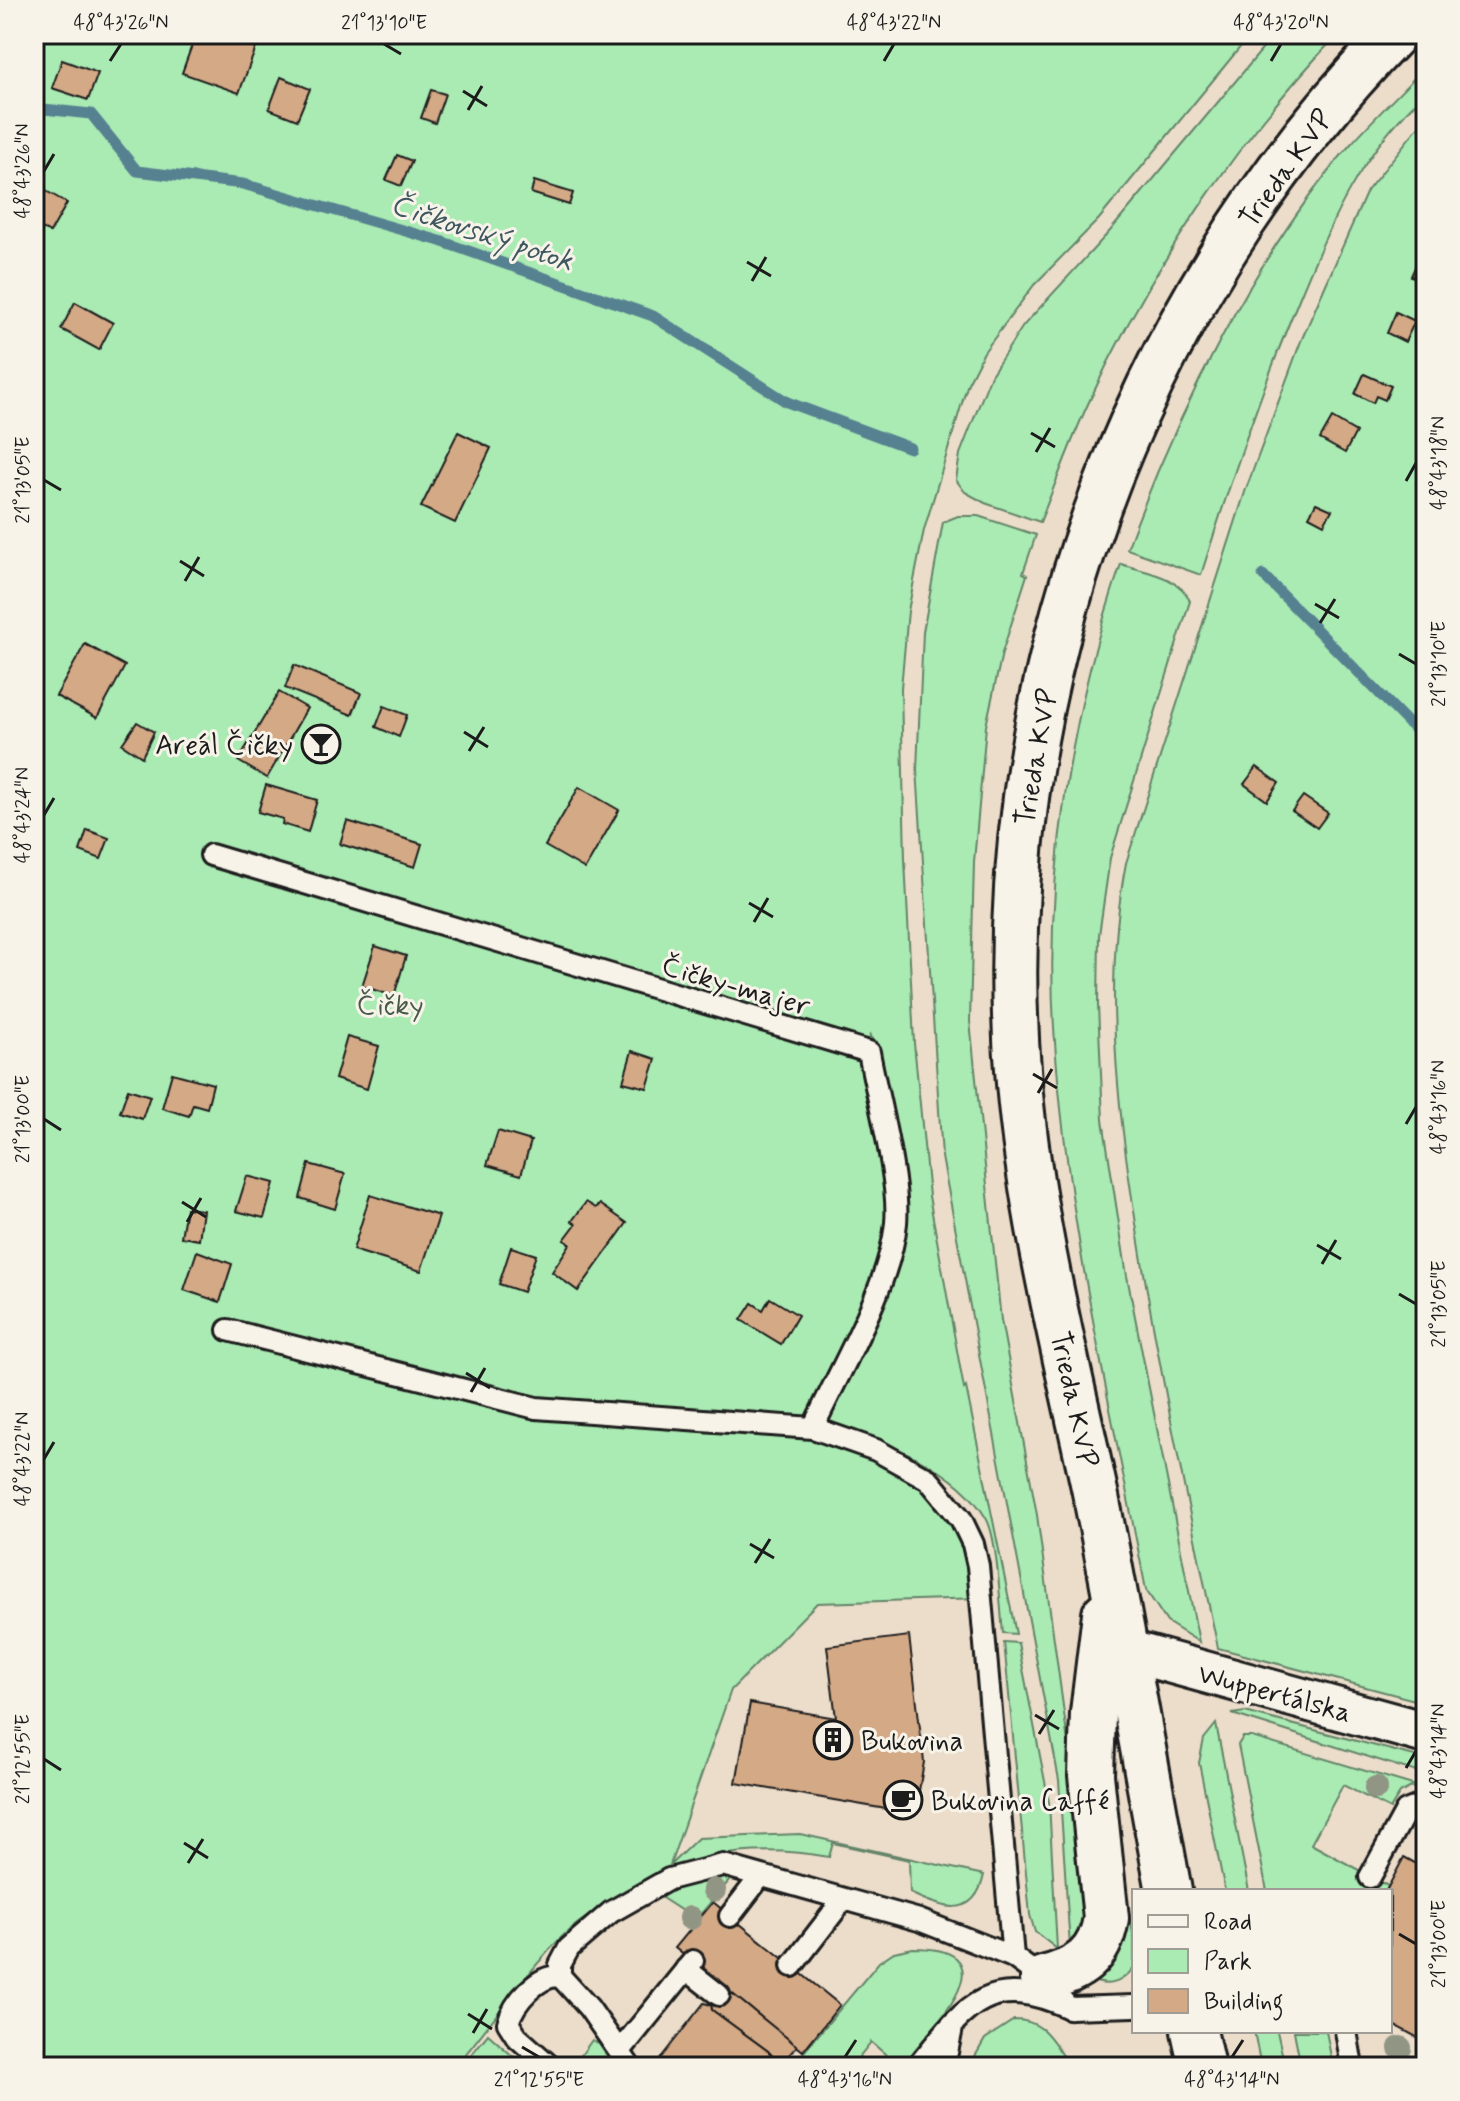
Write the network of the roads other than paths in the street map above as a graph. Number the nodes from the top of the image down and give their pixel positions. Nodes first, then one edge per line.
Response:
1 (1394, 34) edge
2 (211, 855) dead end
3 (228, 1330) dead end
4 (813, 1428) junction
5 (1111, 1568) junction
6 (1125, 1650) junction
7 (1426, 1733) edge
8 (1426, 1811) edge
9 (760, 1877) junction
10 (1370, 1877) dead end
11 (1169, 1889) edge
12 (843, 1900) junction
13 (730, 1916) dead end
14 (792, 1966) dead end
15 (560, 1976) junction
16 (1042, 1981) junction
17 (719, 1995) dead end
18 (1132, 2005) edge
19 (954, 2020) junction
20 (1194, 2033) edge
21 (1346, 2033) edge
22 (625, 2059) edge
23 (551, 2067) edge
24 (917, 2067) edge
25 (944, 2067) edge
26 (1202, 2067) edge
27 (1352, 2067) edge

1 - 5 street, Trieda KVP
2 - 4 lane, Čičky-majer
3 - 4 lane
4 - 16 lane
5 - 6 street, Trieda KVP
5 - 16 street, Trieda KVP
6 - 7 street, Wuppertálska
6 - 11 street, Trieda KVP
8 - 10 lane
9 - 12 lane
9 - 13 lane
9 - 15 lane
12 - 14 lane
12 - 16 lane
15 - 22 lane
15 - 23 lane
16 - 18 lane
16 - 19 lane
17 - 22 lane
19 - 24 lane
19 - 25 lane
20 - 26 street
21 - 27 lane

